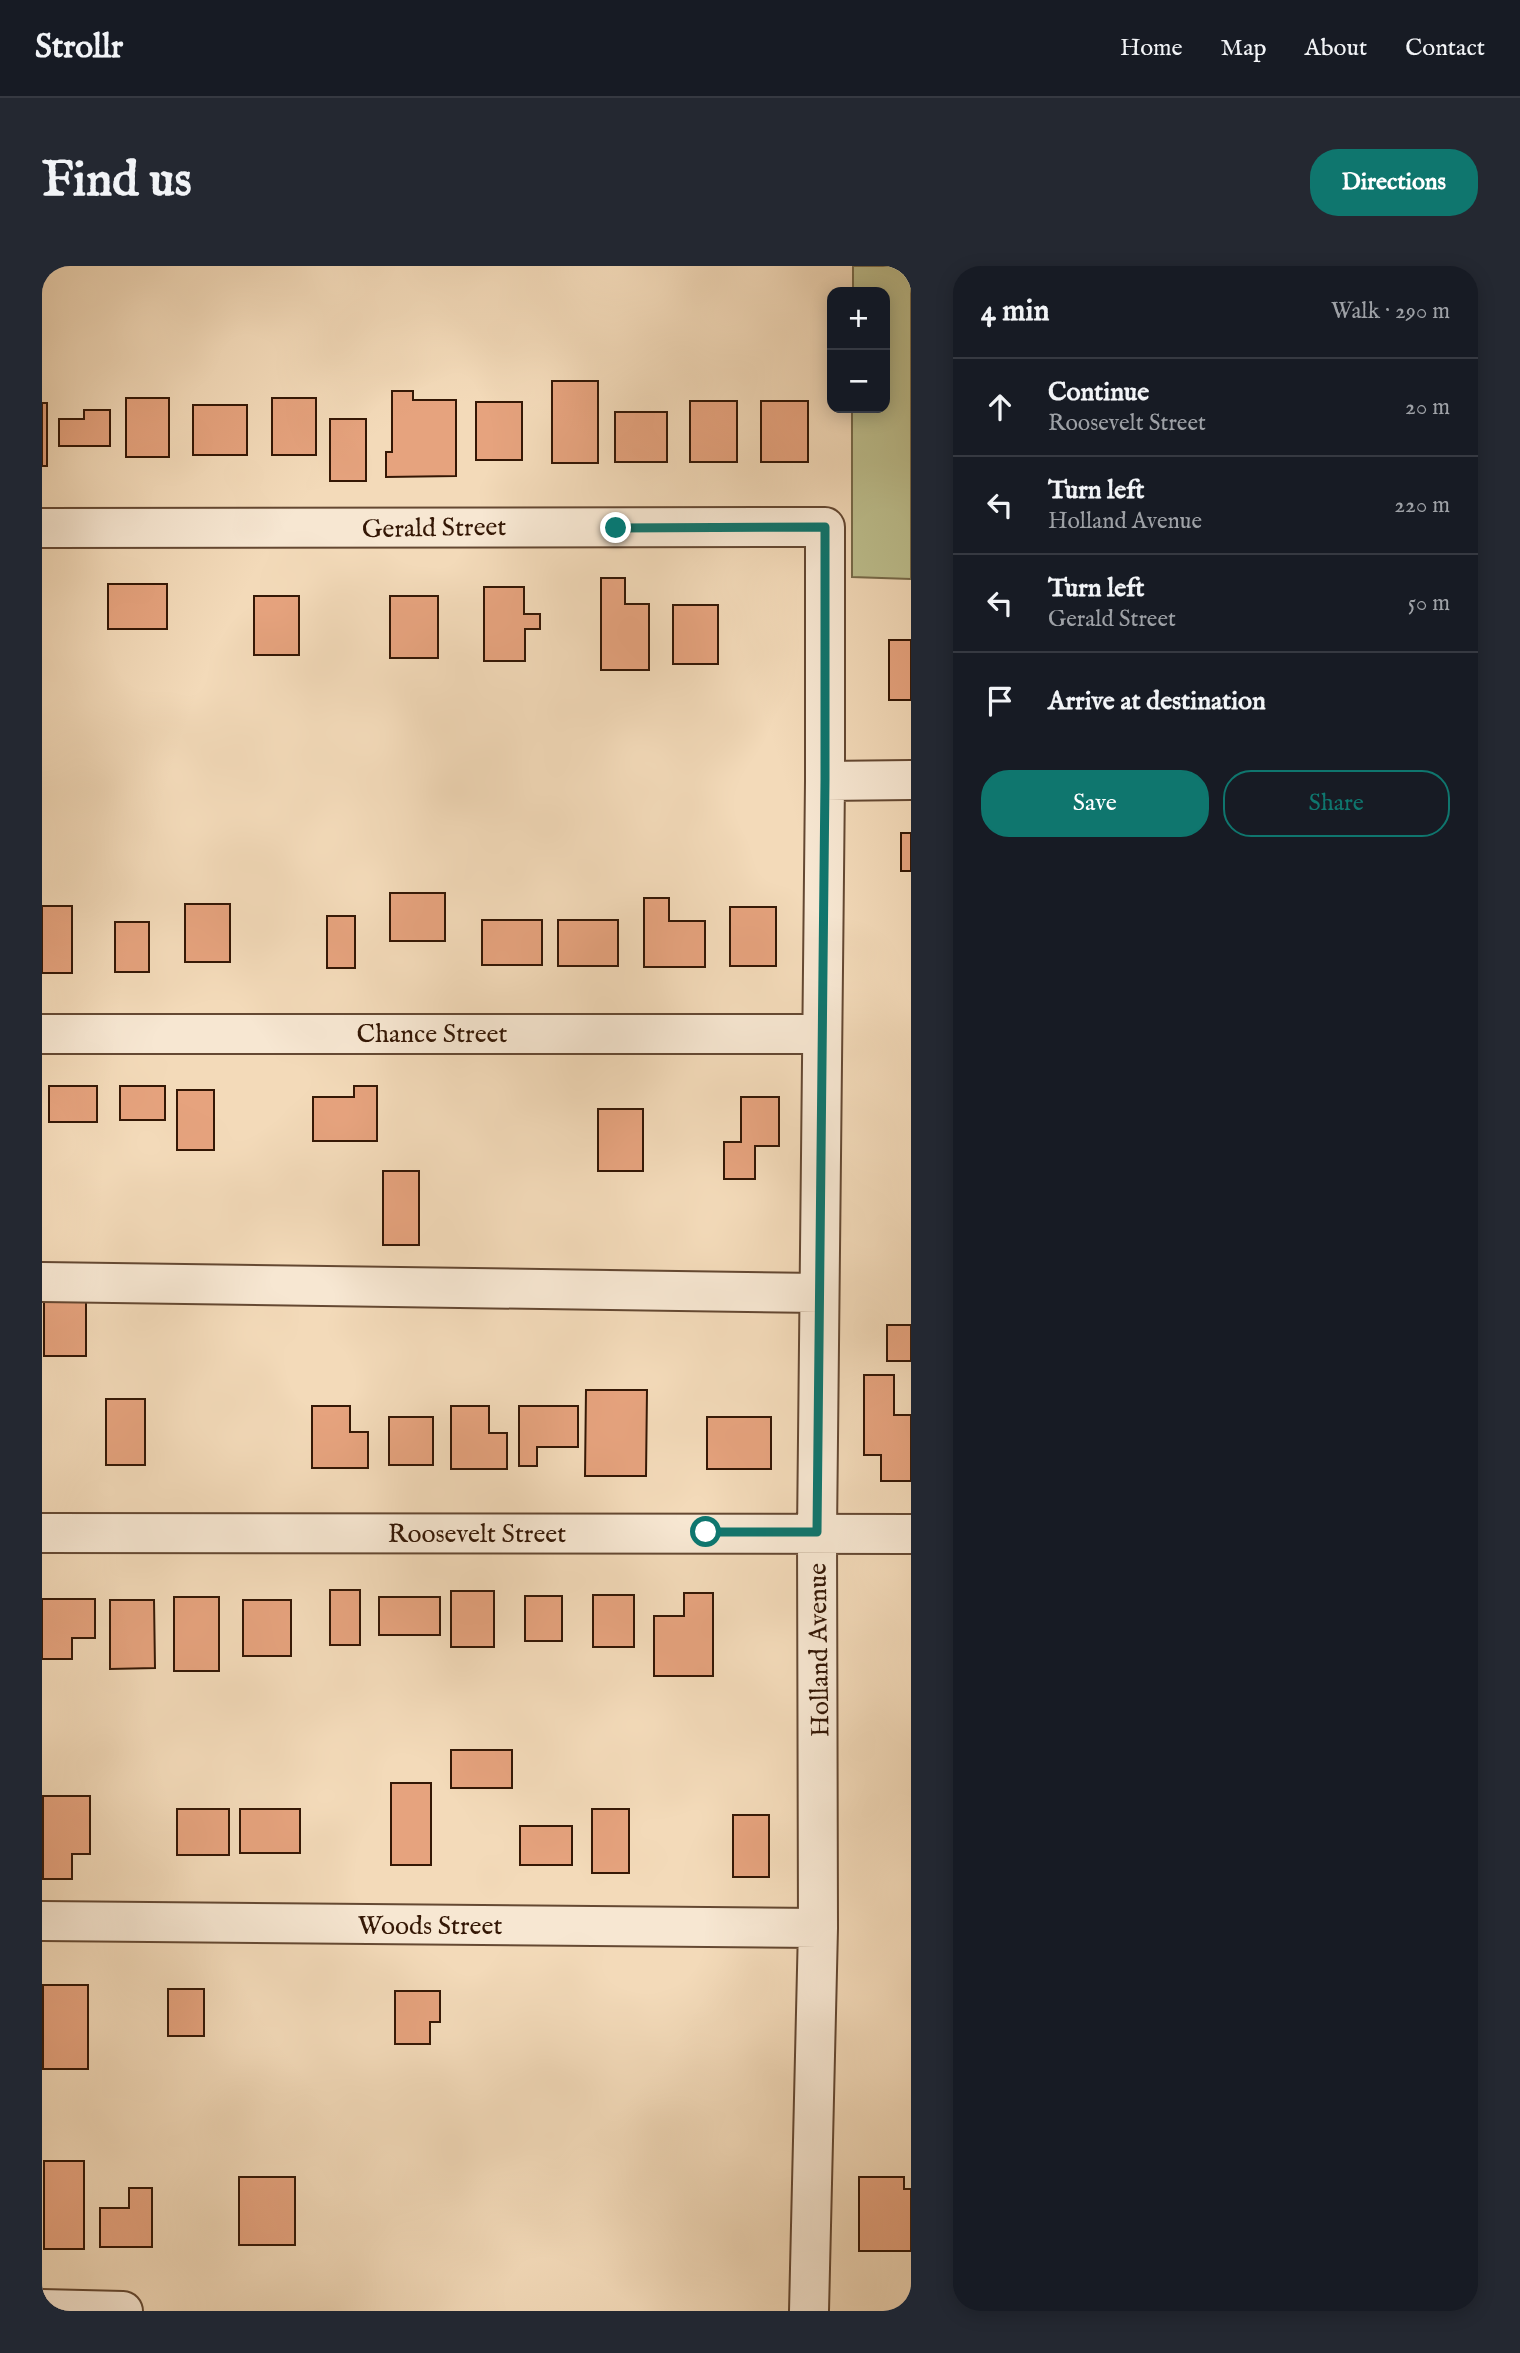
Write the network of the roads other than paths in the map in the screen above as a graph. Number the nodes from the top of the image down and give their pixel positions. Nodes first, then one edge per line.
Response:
1 (825, 527) joint
2 (42, 528) edge
3 (825, 780) junction
4 (911, 780) edge
5 (42, 1034) edge
6 (822, 1034) junction
7 (42, 1282) edge
8 (819, 1293) junction
9 (42, 1532) edge
10 (817, 1532) junction
11 (911, 1534) edge
12 (42, 1921) edge
13 (818, 1928) junction
14 (42, 2309) edge
15 (123, 2311) edge
16 (809, 2311) edge

1 - 2 street, Gerald Street
1 - 3 street, Holland Avenue
3 - 4 street
3 - 6 street, Holland Avenue
5 - 6 street, Chance Street
6 - 8 street, Holland Avenue
7 - 8 street
8 - 10 street, Holland Avenue
9 - 10 street, Roosevelt Street
10 - 11 street, Roosevelt Street
10 - 13 street, Holland Avenue
12 - 13 street, Woods Street
13 - 16 street, Holland Avenue
14 - 15 street

